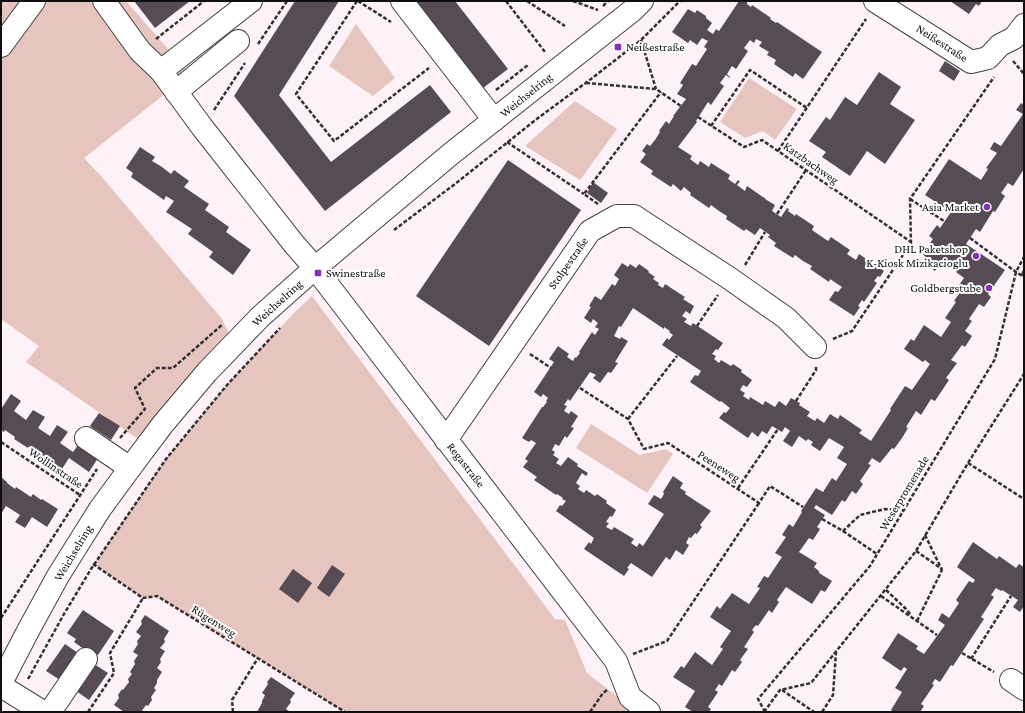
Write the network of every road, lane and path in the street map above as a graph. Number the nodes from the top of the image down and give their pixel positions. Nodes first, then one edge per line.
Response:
1 (34, 1) edge
2 (104, 1) edge
3 (204, 1) edge
4 (251, 1) edge
5 (286, 1) edge
6 (358, 1) edge
7 (402, 1) edge
8 (506, 1) edge
9 (527, 1) edge
10 (572, 1) edge
11 (642, 1) edge
12 (680, 1) edge
13 (876, 2) edge
14 (598, 10) dead end
15 (393, 24) dead end
16 (1024, 25) edge
17 (565, 26) dead end
18 (641, 40) junction
19 (247, 44) joint
20 (1, 46) edge
21 (140, 51) junction
22 (545, 52) dead end
23 (247, 61) dead end
24 (161, 71) junction
25 (433, 74) dead end
26 (995, 75) dead end
27 (585, 83) junction
28 (656, 89) junction
29 (176, 92) junction
30 (660, 92) junction
31 (681, 106) dead end
32 (806, 108) junction
33 (698, 117) dead end
34 (494, 120) junction
35 (711, 126) junction
36 (202, 127) junction
37 (507, 142) junction
38 (778, 151) junction
39 (806, 170) junction
40 (584, 194) junction
41 (910, 199) junction
42 (777, 214) dead end
43 (617, 216) junction
44 (944, 221) dead end
45 (765, 232) dead end
46 (389, 234) dead end
47 (970, 238) dead end
48 (911, 243) junction
49 (1024, 257) edge
50 (315, 268) junction
51 (1016, 272) junction
52 (1024, 277) edge
53 (732, 280) junction
54 (284, 323) dead end
55 (697, 326) dead end
56 (513, 343) junction
57 (816, 347) junction
58 (677, 356) dead end
59 (551, 368) dead end
60 (1024, 374) edge
61 (580, 388) dead end
62 (796, 401) dead end
63 (628, 420) junction
64 (778, 429) dead end
65 (86, 438) dead end
66 (446, 440) junction
67 (1, 442) edge
68 (968, 463) junction
69 (130, 468) junction
70 (738, 488) junction
71 (1024, 499) edge
72 (759, 503) junction
73 (803, 507) dead end
74 (100, 509) junction
75 (904, 510) junction
76 (822, 519) dead end
77 (843, 531) junction
78 (925, 536) junction
79 (74, 551) junction
80 (916, 551) junction
81 (877, 554) junction
82 (94, 564) junction
83 (942, 570) junction
84 (886, 590) junction
85 (881, 596) junction
86 (1011, 596) dead end
87 (143, 598) junction
88 (912, 617) junction
89 (917, 621) junction
90 (937, 635) dead end
91 (836, 652) junction
92 (962, 653) dead end
93 (258, 658) junction
94 (971, 658) junction
95 (86, 659) dead end
96 (616, 661) junction
97 (1017, 685) edge
98 (7, 689) edge
99 (781, 690) junction
100 (43, 712) edge
101 (50, 712) edge
102 (88, 712) edge
103 (233, 712) edge
104 (345, 712) edge
105 (649, 712) edge
106 (765, 712) edge
107 (814, 712) edge
108 (822, 712) edge

1 - 20 street
2 - 21 street
3 - 21 path
4 - 24 street
5 - 19 path
6 - 15 path
6 - 25 path
7 - 34 street
8 - 22 path
9 - 17 path
10 - 14 path
11 - 34 street, Weichselring
12 - 18 path
13 - 16 street, Neißestraße
13 - 32 path
18 - 27 path
18 - 28 path
19 - 29 street
21 - 24 street
23 - 36 path
24 - 29 street
26 - 41 path
27 - 28 path
27 - 37 path
28 - 30 path
29 - 36 street
30 - 31 path
30 - 40 path
32 - 35 path
32 - 38 path
33 - 35 path, Katzbachweg
34 - 50 street, Weichselring
35 - 38 path, Katzbachweg
36 - 50 street
37 - 40 path
37 - 46 path
38 - 39 path, Katzbachweg
39 - 42 path
39 - 48 path, Katzbachweg
40 - 43 path
41 - 44 path
41 - 48 path
43 - 53 street
43 - 56 street, Stolpestraße
45 - 53 path
47 - 51 path
48 - 57 path
49 - 51 path, Weserpromenade
50 - 66 street, Regastraße
50 - 69 street, Weichselring
51 - 52 path
51 - 75 path, Weserpromenade
53 - 55 path
53 - 57 street
54 - 82 path
56 - 59 path
56 - 66 street, Stolpestraße
57 - 62 path
58 - 63 path
60 - 68 path
61 - 63 path, Peeneweg
63 - 70 path, Peeneweg
64 - 70 path
65 - 69 street
66 - 96 street, Regastraße
67 - 74 path, Wollinstraße
68 - 71 path
68 - 78 path
69 - 74 street, Weichselring
70 - 72 path, Peeneweg
72 - 73 path
72 - 96 path
74 - 79 street, Weichselring
75 - 77 path
75 - 81 path, Weserpromenade
76 - 77 path
77 - 81 path
78 - 80 path
78 - 83 path
79 - 82 path
79 - 98 street, Weichselring
80 - 83 path
80 - 84 path
81 - 106 path, Weserpromenade
82 - 87 path
82 - 98 path
83 - 89 path
84 - 85 path
84 - 88 path
85 - 88 path
85 - 91 path
86 - 94 path
87 - 93 path, Rügenweg
87 - 102 path
88 - 89 path
89 - 90 path
91 - 99 path
91 - 108 path
92 - 94 path
93 - 103 path
93 - 104 path, Rügenweg
94 - 97 path
95 - 101 street
96 - 105 street, Regastraße
98 - 100 street
99 - 106 path, Weserpromenade
99 - 107 path

